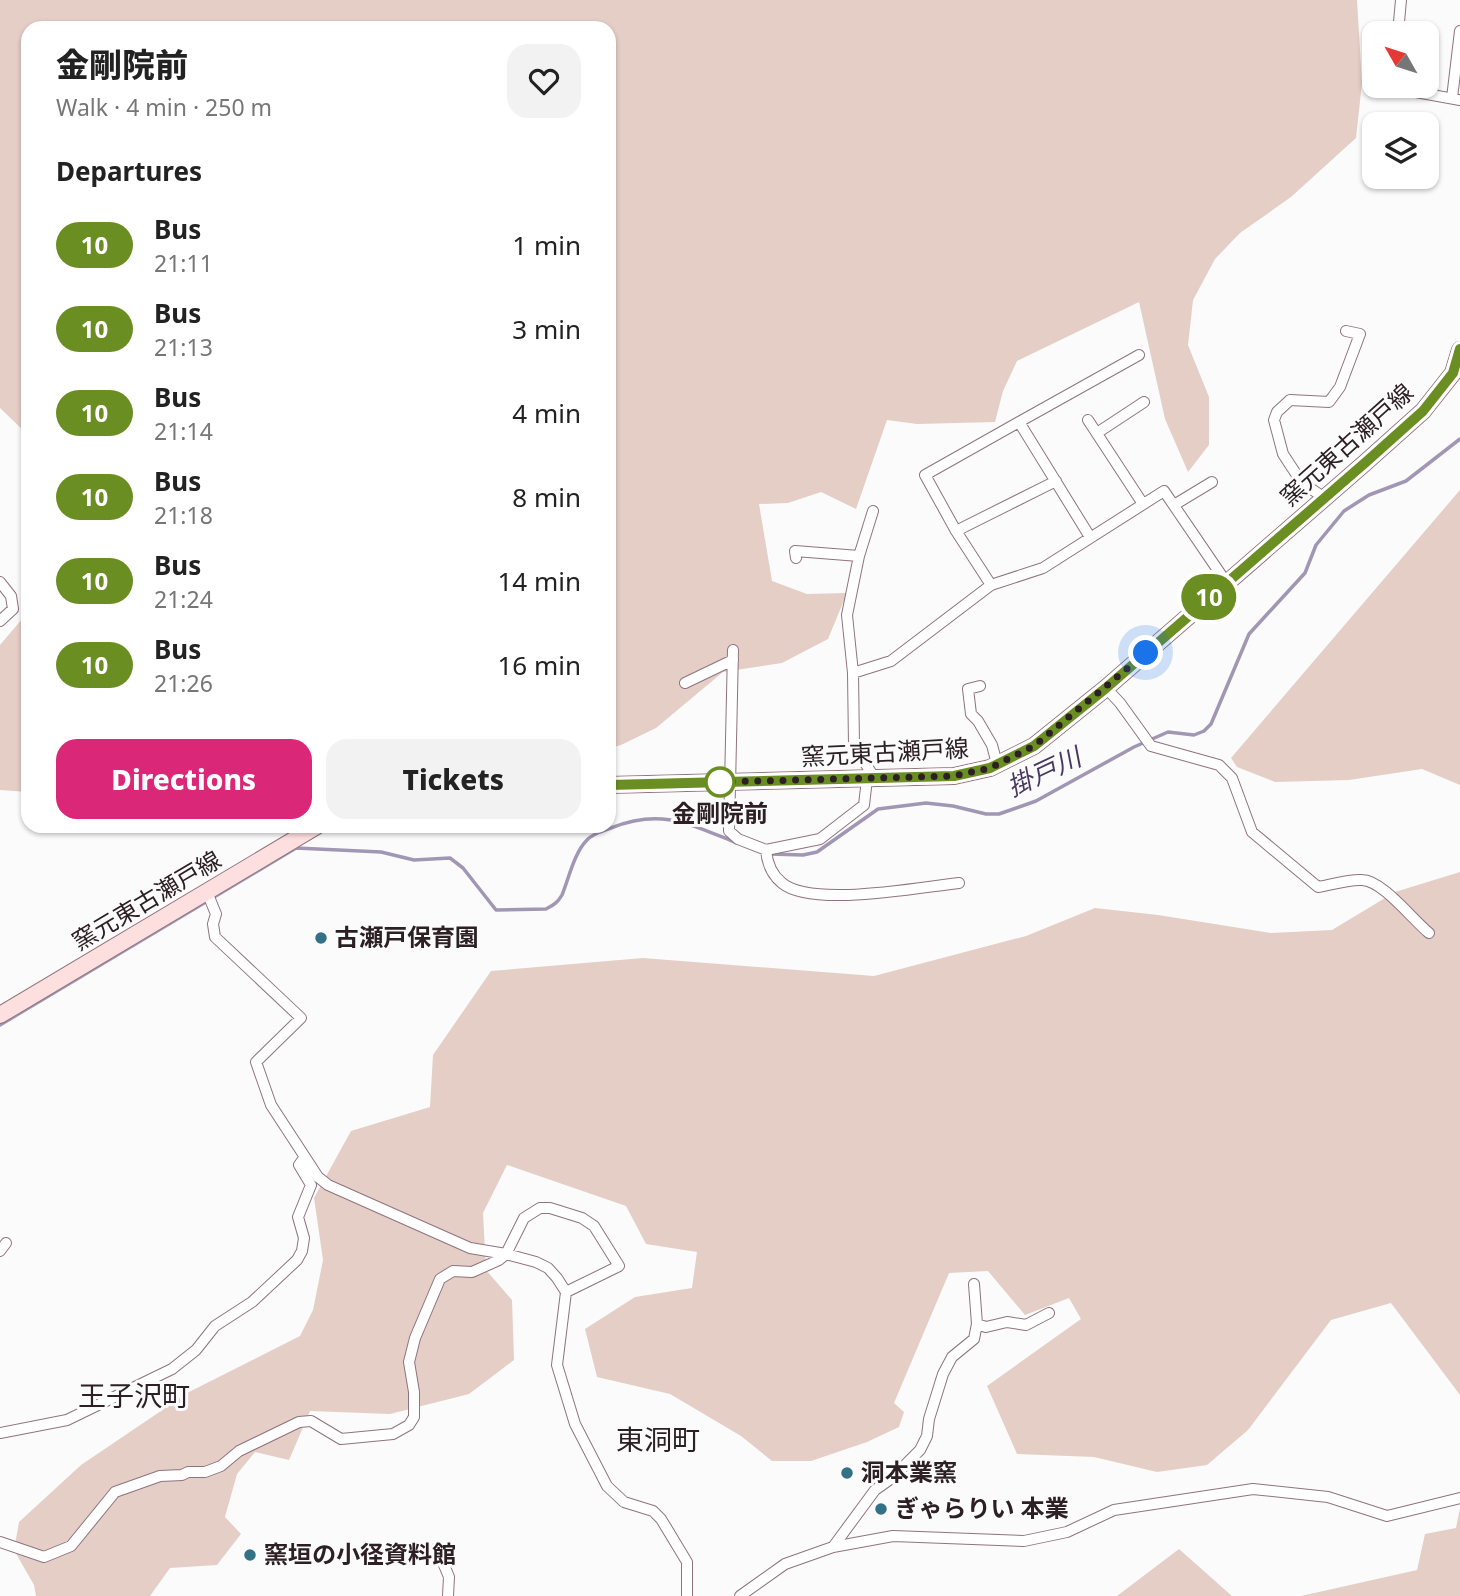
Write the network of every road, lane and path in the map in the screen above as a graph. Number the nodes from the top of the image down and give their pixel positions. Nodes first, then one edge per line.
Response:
1 (1401, 0) edge
2 (1399, 21) edge
3 (1460, 31) edge
4 (1456, 99) edge
5 (1346, 331) dead end
6 (1460, 349) edge
7 (1139, 355) dead end
8 (1144, 402) dead end
9 (1088, 420) dead end
10 (1019, 422) junction
11 (1097, 433) junction
12 (1056, 481) junction
13 (1212, 482) dead end
14 (1325, 498) junction
15 (1143, 504) junction
16 (1174, 505) junction
17 (873, 511) dead end
18 (956, 531) junction
19 (1090, 537) junction
20 (859, 555) junction
21 (796, 558) dead end
22 (0, 582) edge
23 (1226, 582) junction
24 (991, 585) junction
25 (0, 621) edge
26 (853, 674) junction
27 (685, 683) dead end
28 (980, 686) dead end
29 (1106, 688) junction
30 (997, 764) junction
31 (871, 779) junction
32 (731, 782) junction
33 (616, 785) edge
34 (305, 833) edge
35 (766, 853) junction
36 (959, 883) dead end
37 (206, 892) junction
38 (1429, 933) dead end
39 (0, 1015) edge
40 (304, 1158) junction
41 (506, 1254) junction
42 (974, 1284) dead end
43 (566, 1292) junction
44 (1049, 1313) dead end
45 (977, 1324) junction
46 (0, 1433) edge
47 (1460, 1498) edge
48 (0, 1542) edge
49 (833, 1547) junction
50 (437, 1548) dead end
51 (448, 1596) edge
52 (687, 1596) edge
53 (740, 1596) edge

1 - 2 street
3 - 4 street
5 - 14 street
6 - 14 main road, 窯元東古瀬戸線
7 - 10 street
8 - 11 street
9 - 11 street
10 - 12 street
10 - 18 street
11 - 15 street
12 - 18 street
12 - 19 street
13 - 16 street
14 - 23 main road, 窯元東古瀬戸線
15 - 16 street
15 - 19 street
16 - 23 street
17 - 20 street
18 - 24 street
19 - 24 street
20 - 21 street
20 - 26 street
22 - 25 street
23 - 29 main road, 窯元東古瀬戸線
24 - 26 street
26 - 31 street
27 - 32 street
28 - 30 street
29 - 30 main road, 窯元東古瀬戸線
29 - 38 street
30 - 31 main road, 窯元東古瀬戸線
31 - 32 main road, 窯元東古瀬戸線
31 - 35 street
32 - 33 main road, 窯元東古瀬戸線
32 - 35 street
34 - 37 main road, 窯元東古瀬戸線
35 - 36 street
37 - 39 main road, 窯元東古瀬戸線
37 - 40 street
40 - 41 street
40 - 46 street
41 - 43 street
41 - 43 street
41 - 48 street
42 - 45 street
43 - 52 street
44 - 45 street
45 - 49 street
47 - 49 street
49 - 53 street
50 - 51 street

